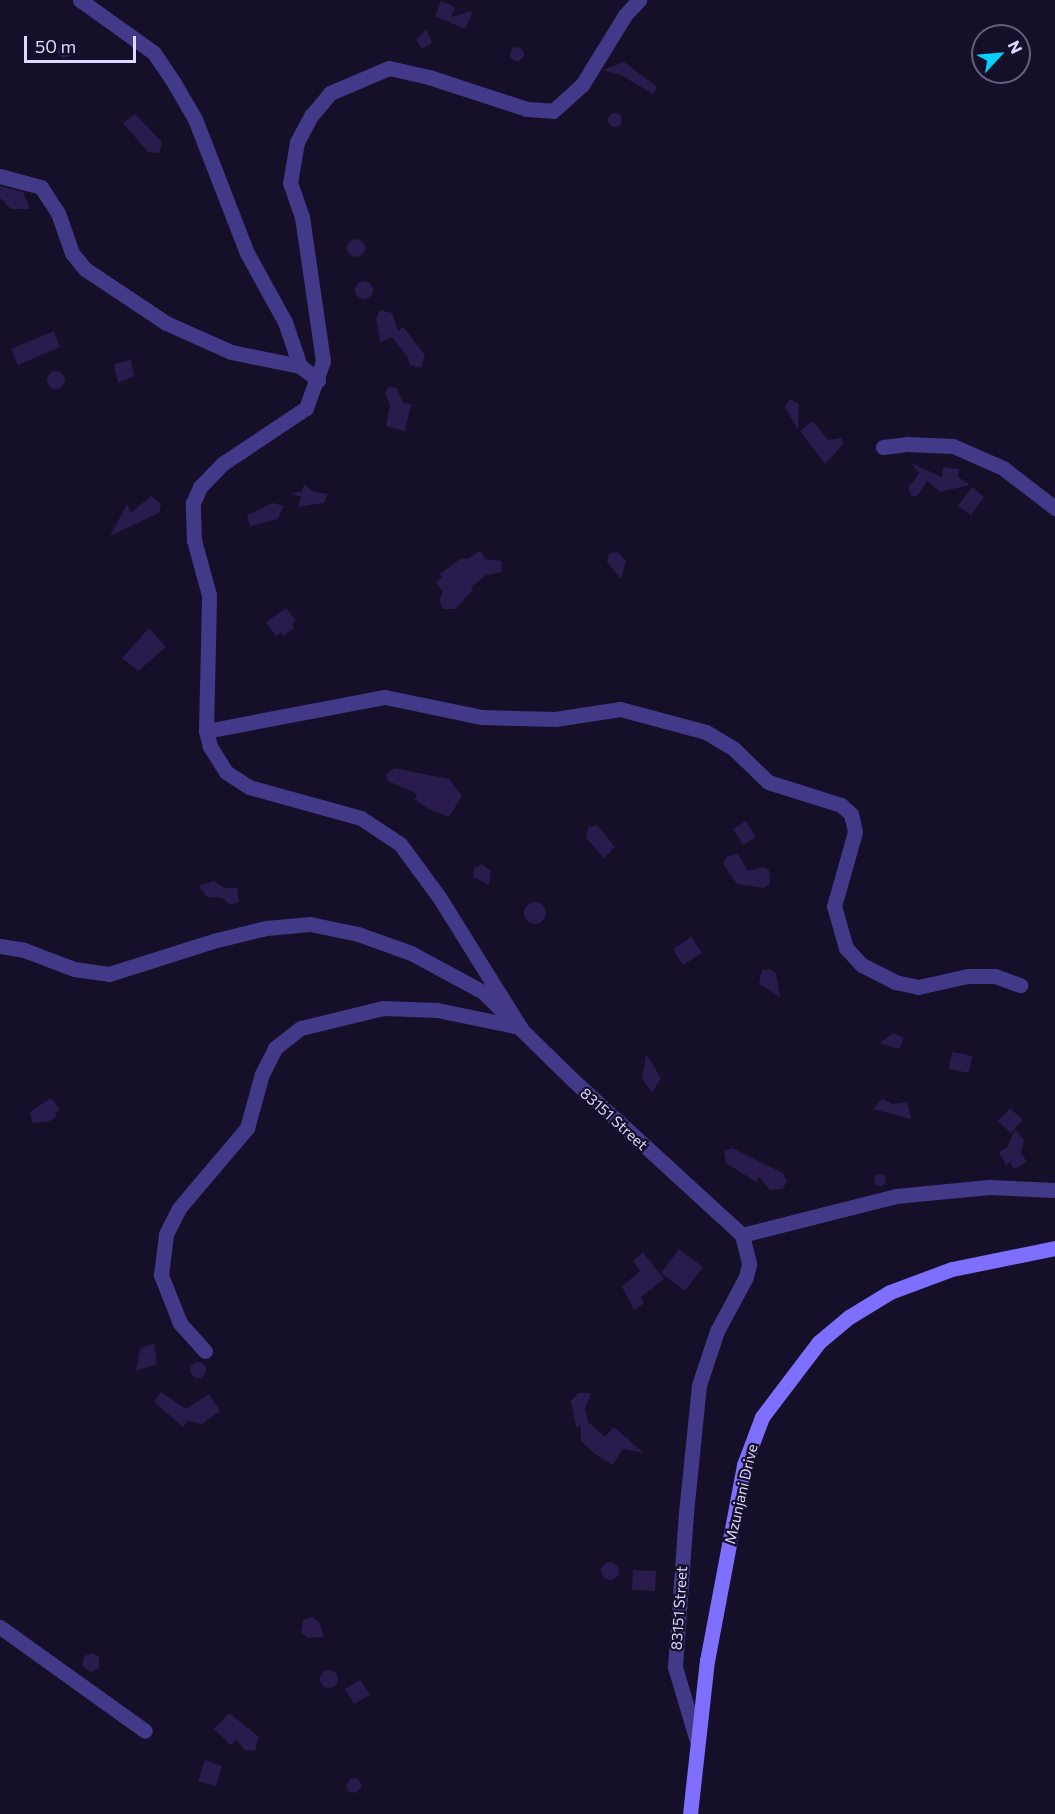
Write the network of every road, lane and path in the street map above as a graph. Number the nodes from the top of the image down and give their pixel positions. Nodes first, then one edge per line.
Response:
1 (80, 0) edge
2 (639, 0) edge
3 (0, 176) edge
4 (300, 366) junction
5 (318, 380) junction
6 (883, 447) dead end
7 (1055, 508) edge
8 (207, 731) junction
9 (0, 946) edge
10 (1020, 985) dead end
11 (520, 1027) junction
12 (1055, 1190) edge
13 (742, 1235) junction
14 (1055, 1248) edge
15 (205, 1351) dead end
16 (0, 1627) edge
17 (145, 1731) dead end
18 (696, 1738) junction
19 (690, 1814) edge

1 - 4 street
2 - 5 street
3 - 4 street
4 - 5 street
5 - 8 street
6 - 7 street
8 - 10 street
8 - 11 street
9 - 11 street, 83151 Street
11 - 13 street, 83151 Street
11 - 15 street
12 - 13 street
13 - 18 street, 83151 Street
14 - 18 main road, Mzunjani Drive
16 - 17 street
18 - 19 main road, Mzunjani Drive

